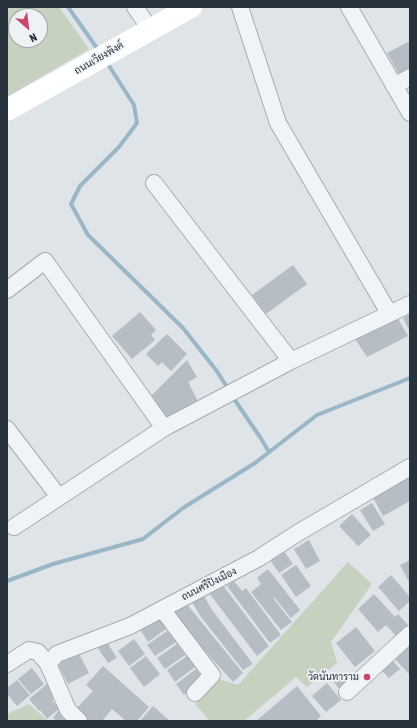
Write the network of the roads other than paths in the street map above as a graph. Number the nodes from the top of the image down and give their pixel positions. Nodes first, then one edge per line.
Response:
1 (135, 7) edge
2 (191, 7) edge
3 (240, 7) edge
4 (349, 7) edge
5 (150, 30) junction
6 (410, 77) edge
7 (394, 86) junction
8 (7, 110) edge
9 (410, 113) edge
10 (154, 183) dead end
11 (7, 290) edge
12 (410, 304) edge
13 (389, 313) junction
14 (291, 361) junction
15 (164, 428) junction
16 (7, 429) edge
17 (410, 467) edge
18 (59, 497) junction
19 (14, 527) dead end
20 (162, 609) junction
21 (410, 634) edge
22 (7, 664) edge
23 (48, 664) junction
24 (347, 692) dead end
25 (195, 693) dead end
26 (79, 721) edge

1 - 5 street
2 - 5 street, ถนนเวียงพิงค์
3 - 13 street
4 - 7 street
5 - 8 street, ถนนเวียงพิงค์
6 - 7 street
7 - 9 street
10 - 14 street
11 - 15 street
12 - 13 street
13 - 14 street
14 - 15 street
15 - 18 street
16 - 18 street
17 - 20 street, ถนนศรีปิงเมือง
18 - 19 street
20 - 23 street, ถนนศรีปิงเมือง
20 - 25 street
21 - 24 street
22 - 23 street
23 - 26 street

